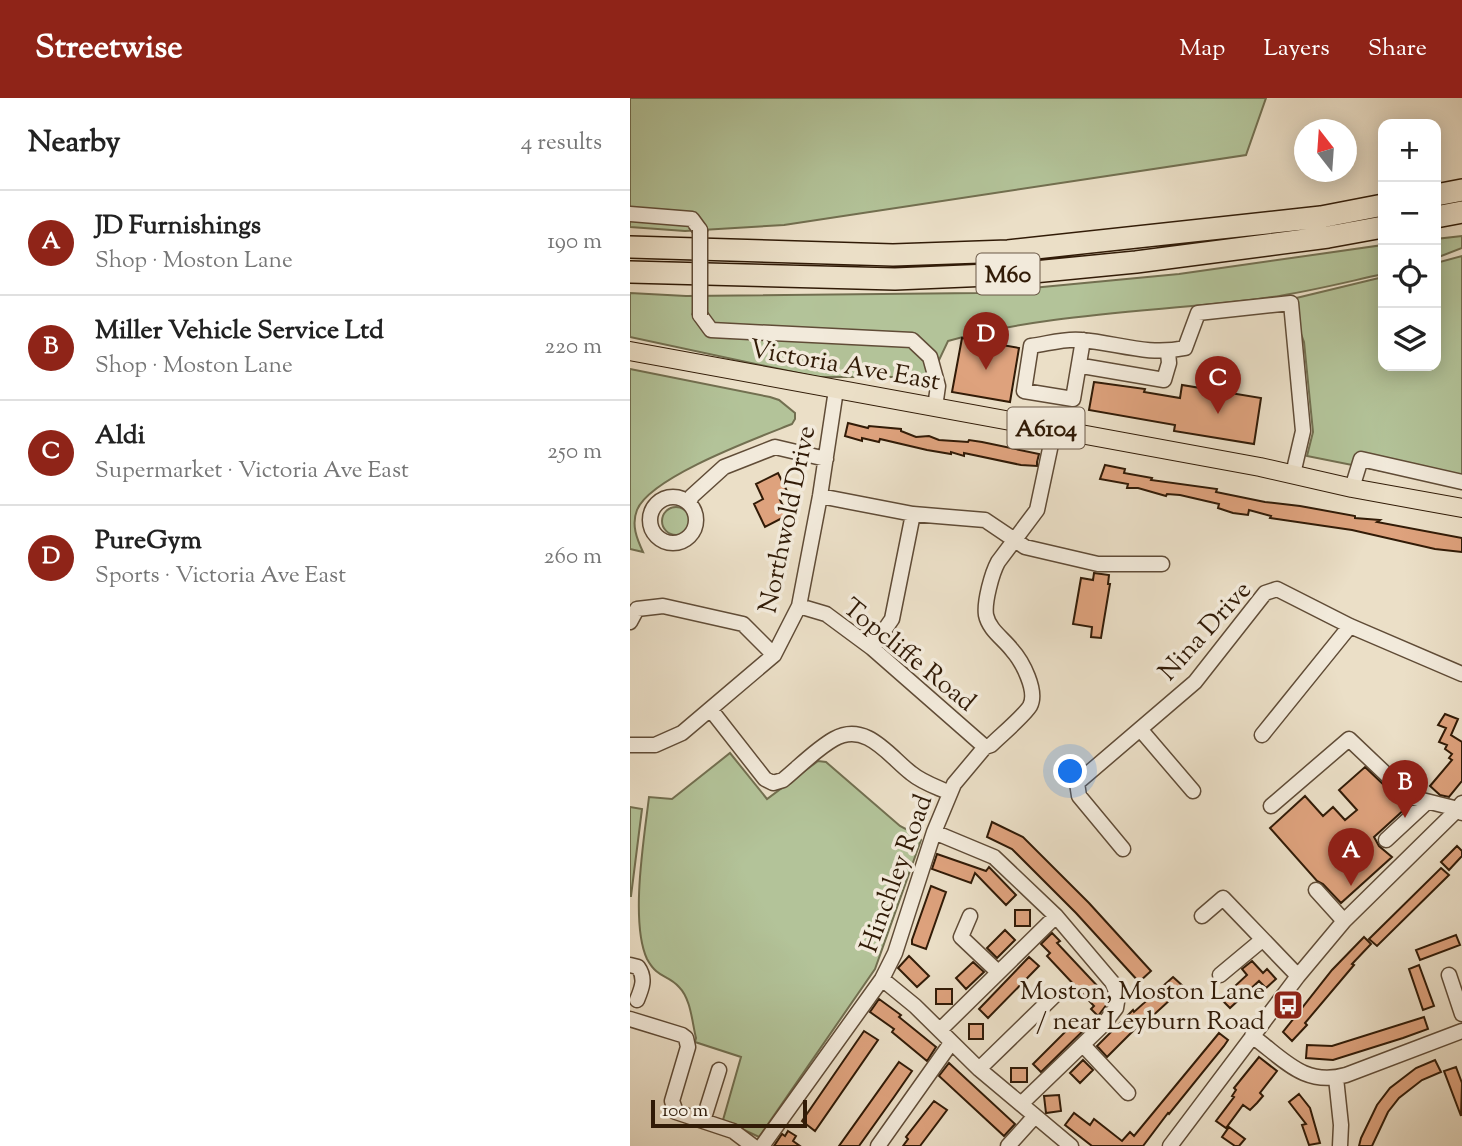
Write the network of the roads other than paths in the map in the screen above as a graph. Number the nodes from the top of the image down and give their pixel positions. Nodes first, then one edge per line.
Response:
1 (1462, 190) edge
2 (1441, 194) edge
3 (1378, 206) edge
4 (1462, 212) edge
5 (630, 214) edge
6 (1441, 216) edge
7 (1378, 228) edge
8 (630, 247) edge
9 (630, 272) edge
10 (1083, 340) junction
11 (630, 351) edge
12 (1168, 352) junction
13 (1088, 367) dead end
14 (836, 390) junction
15 (935, 407) junction
16 (1054, 430) junction
17 (826, 459) junction
18 (1293, 474) junction
19 (1462, 482) edge
20 (1352, 488) junction
21 (820, 496) junction
22 (691, 499) dead end
23 (1462, 508) edge
24 (913, 514) junction
25 (1015, 540) junction
26 (1162, 564) dead end
27 (799, 606) junction
28 (630, 622) edge
29 (1350, 626) junction
30 (872, 648) junction
31 (774, 655) junction
32 (1462, 674) edge
33 (712, 710) junction
34 (1140, 729) junction
35 (1262, 735) dead end
36 (630, 745) edge
37 (985, 747) junction
38 (1193, 791) dead end
39 (950, 793) junction
40 (1427, 802) junction
41 (1271, 806) dead end
42 (1461, 808) edge
43 (934, 832) junction
44 (1385, 840) dead end
45 (1123, 849) dead end
46 (1316, 890) dead end
47 (970, 916) dead end
48 (1056, 916) junction
49 (1202, 916) dead end
50 (1344, 922) junction
51 (1262, 940) junction
52 (630, 965) edge
53 (998, 972) junction
54 (1220, 975) dead end
55 (1448, 975) dead end
56 (1298, 976) junction
57 (882, 979) junction
58 (634, 995) edge
59 (1054, 996) dead end
60 (1462, 1014) edge
61 (631, 1019) edge
62 (940, 1030) junction
63 (1462, 1031) edge
64 (1252, 1036) junction
65 (951, 1043) junction
66 (1083, 1045) junction
67 (979, 1069) junction
68 (719, 1070) dead end
69 (1336, 1078) junction
70 (1128, 1093) dead end
71 (1021, 1104) junction
72 (1035, 1116) junction
73 (702, 1121) junction
74 (750, 1143) edge
75 (762, 1146) edge
76 (878, 1146) edge
77 (1008, 1146) edge
78 (1071, 1146) edge
79 (1170, 1146) edge
80 (1340, 1146) edge

1 - 2 highway
3 - 8 highway, M60
4 - 6 highway
5 - 15 street, bridge
7 - 9 highway, M60
10 - 10 street
10 - 12 street
11 - 14 main road, Victoria Ave East / A6104
12 - 13 street
12 - 18 street
14 - 15 main road, Victoria Ave East / A6104
14 - 17 street, Northwold Drive
15 - 16 main road, Victoria Ave East / A6104
16 - 18 main road, Victoria Ave East / A6104
16 - 25 street, Hinchley Road
17 - 21 street, Northwold Drive
17 - 22 street
18 - 20 main road, Victoria Ave East / A6104
19 - 20 street
20 - 23 main road, Victoria Ave East / A6104
21 - 24 street
21 - 27 street, Northwold Drive
24 - 25 street
24 - 30 street
25 - 26 street
25 - 37 street, Hinchley Road
27 - 30 street, Topcliffe Road
27 - 31 street, Northwold Drive
28 - 31 street
29 - 32 street, Nina Drive
29 - 34 street, Nina Drive
29 - 35 street
30 - 37 street, Topcliffe Road
31 - 33 street, Northwold Drive
33 - 36 street, Northwold Drive
33 - 39 street
34 - 38 street
34 - 45 street, Nina Drive
37 - 39 street, Hinchley Road
39 - 43 street, Hinchley Road
40 - 41 street
40 - 42 street
40 - 44 street
42 - 50 street
43 - 48 street
43 - 57 street, Hinchley Road
46 - 50 street
47 - 53 street
48 - 53 street
48 - 66 street
49 - 51 street
50 - 56 street
51 - 54 street
51 - 56 street
52 - 58 street
53 - 62 street
55 - 60 street
56 - 64 street
57 - 62 street
57 - 75 street, Hinchley Road
58 - 61 street
59 - 67 street
61 - 73 street
62 - 65 street
63 - 69 street
64 - 69 street
64 - 79 street
65 - 67 street
65 - 76 street
66 - 70 street
66 - 71 street
67 - 71 street
68 - 73 street
69 - 80 street
71 - 72 street
72 - 77 street
72 - 78 street
73 - 74 street

